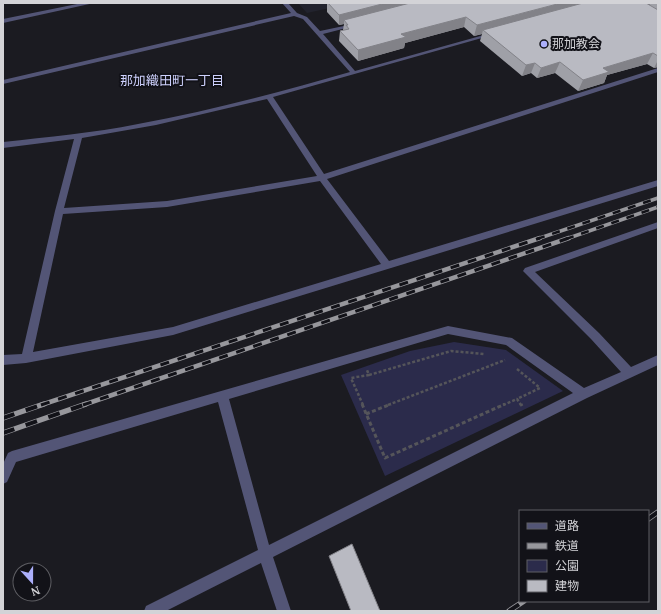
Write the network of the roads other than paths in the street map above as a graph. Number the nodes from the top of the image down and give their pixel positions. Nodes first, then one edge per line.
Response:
1 (91, 3) edge
2 (285, 3) edge
3 (295, 14) junction
4 (3, 21) edge
5 (364, 22) edge
6 (499, 32) edge
7 (319, 33) junction
8 (658, 70) edge
9 (353, 72) junction
10 (3, 82) edge
11 (268, 96) junction
12 (79, 136) junction
13 (3, 145) edge
14 (322, 178) junction
15 (658, 183) edge
16 (59, 211) junction
17 (658, 224) edge
18 (387, 265) junction
19 (26, 358) junction
20 (3, 360) edge
21 (658, 360) edge
22 (629, 373) junction
23 (583, 394) junction
24 (222, 396) junction
25 (3, 478) edge
26 (265, 553) junction
27 (151, 611) edge
28 (284, 611) edge

1 - 4 street
2 - 3 street
3 - 7 street
3 - 10 street
5 - 7 street
6 - 9 street
7 - 9 street
8 - 14 street
9 - 11 street
11 - 12 street
11 - 14 street
12 - 13 street
12 - 16 street
14 - 16 street
14 - 18 street
15 - 18 street
16 - 19 street
17 - 22 street
18 - 19 street
19 - 20 street
21 - 22 street
22 - 23 street
23 - 24 street
23 - 26 street
24 - 25 street
24 - 26 street
26 - 27 street
26 - 28 street

